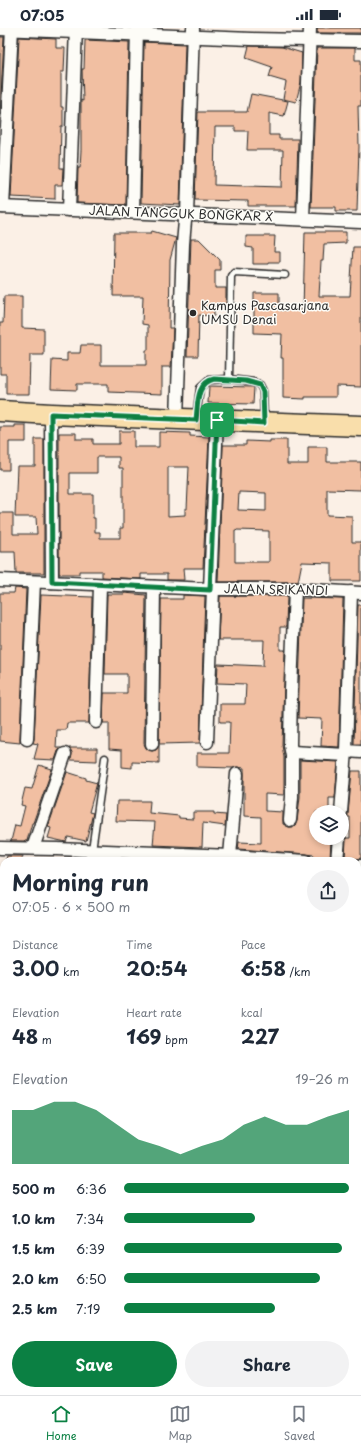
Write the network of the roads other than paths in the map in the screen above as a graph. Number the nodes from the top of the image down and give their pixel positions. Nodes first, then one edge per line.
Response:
1 (8, 29) edge
2 (76, 30) edge
3 (137, 31) edge
4 (193, 32) edge
5 (251, 33) edge
6 (310, 34) edge
7 (361, 41) edge
8 (1, 207) edge
9 (69, 210) junction
10 (133, 212) junction
11 (186, 218) junction
12 (303, 219) junction
13 (361, 222) edge
14 (285, 275) dead end
15 (229, 379) junction
16 (0, 411) edge
17 (51, 414) junction
18 (187, 419) junction
19 (217, 420) junction
20 (264, 423) junction
21 (361, 426) edge
22 (0, 580) edge
23 (34, 582) junction
24 (52, 582) junction
25 (100, 585) junction
26 (154, 588) junction
27 (212, 590) junction
28 (295, 590) junction
29 (356, 592) edge
30 (355, 665) edge
31 (96, 722) dead end
32 (27, 739) dead end
33 (207, 742) dead end
34 (152, 744) dead end
35 (292, 752) junction
36 (361, 752) edge
37 (346, 753) junction
38 (65, 754) dead end
39 (105, 758) dead end
40 (237, 774) dead end
41 (342, 805) edge
42 (290, 820) dead end
43 (339, 845) edge
44 (0, 848) edge
45 (33, 848) junction
46 (92, 850) junction
47 (56, 855) edge
48 (230, 856) junction
49 (178, 857) edge
50 (210, 857) edge
51 (244, 857) edge
52 (338, 857) edge

1 - 2 street
1 - 8 street
2 - 3 street
2 - 9 street
3 - 4 street
3 - 10 street
4 - 5 street
4 - 11 street
5 - 6 street
6 - 7 street
6 - 12 street
8 - 9 street, JALAN TANGGUK BONGKAR X
9 - 10 street, JALAN TANGGUK BONGKAR X
10 - 11 street, JALAN TANGGUK BONGKAR X
11 - 12 street, JALAN TANGGUK BONGKAR X
11 - 18 street
12 - 13 street, JALAN TANGGUK BONGKAR X
14 - 15 lane
15 - 18 lane
15 - 20 lane
16 - 17 main road
17 - 18 main road
17 - 24 street
18 - 19 main road
19 - 20 main road
19 - 27 street
20 - 21 main road
22 - 23 street, JALAN SRIKANDI
23 - 24 street, JALAN SRIKANDI
23 - 32 street
24 - 25 street, JALAN SRIKANDI
25 - 26 street, JALAN SRIKANDI
25 - 31 street
26 - 27 street, JALAN SRIKANDI
26 - 34 street
27 - 28 street, JALAN SRIKANDI
27 - 33 street
28 - 29 street, JALAN SRIKANDI
28 - 35 street
29 - 30 street
30 - 37 street
35 - 37 street
35 - 42 street
36 - 37 street
37 - 41 street
38 - 45 street
39 - 46 lane
40 - 48 street
43 - 52 street
44 - 45 street
45 - 47 street
46 - 47 street
46 - 49 street
48 - 50 street
48 - 51 street

